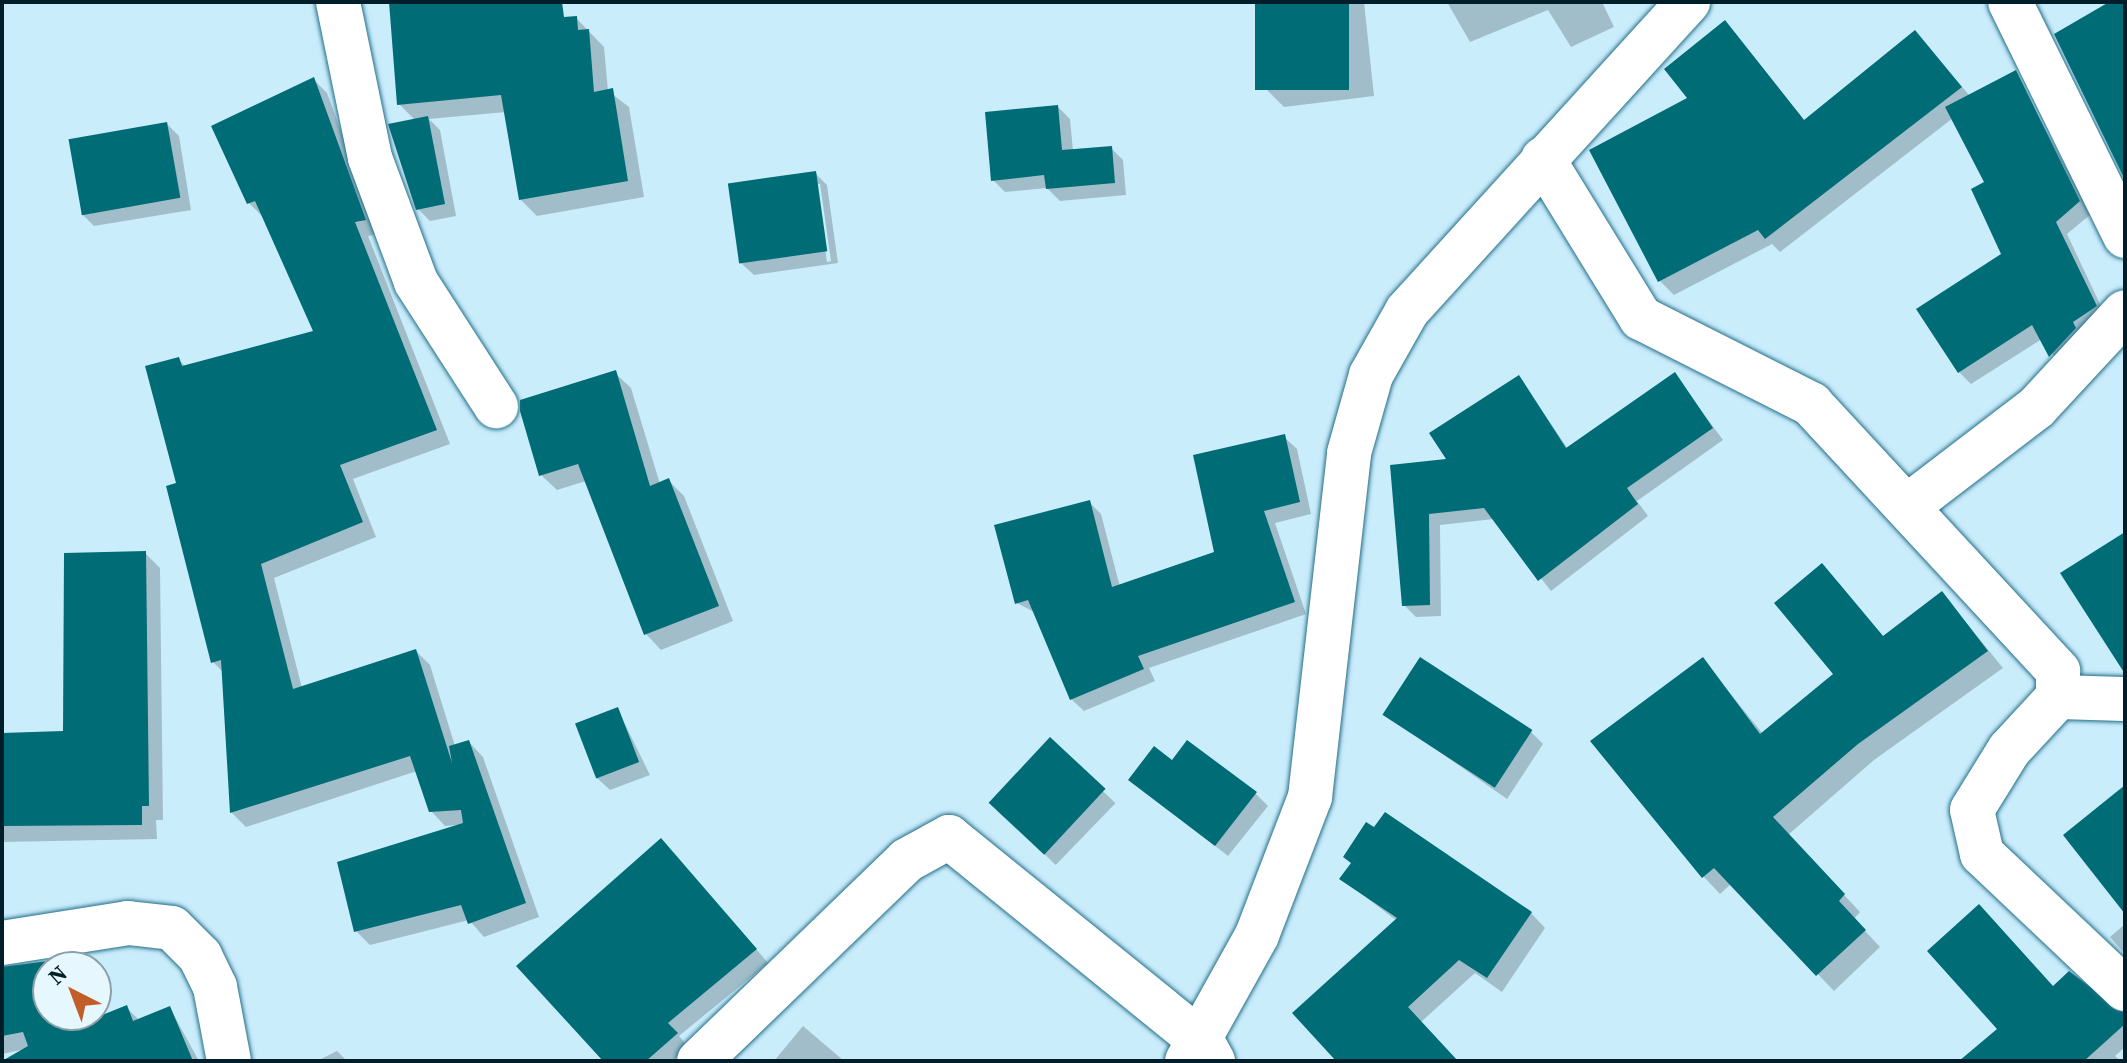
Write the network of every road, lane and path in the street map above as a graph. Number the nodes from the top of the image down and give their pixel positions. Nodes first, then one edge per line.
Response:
1 (338, 2) edge
2 (1688, 2) edge
3 (2010, 2) edge
4 (1543, 159) junction
5 (2125, 236) edge
6 (2125, 312) edge
7 (496, 406) dead end
8 (1909, 505) junction
9 (2058, 697) junction
10 (2125, 699) edge
11 (2, 943) edge
12 (2125, 989) edge
13 (1201, 1055) edge
14 (229, 1061) edge
15 (699, 1061) edge

1 - 7 street
2 - 4 street
3 - 5 street
4 - 8 street
4 - 13 street
6 - 8 street
8 - 9 street
9 - 10 street
9 - 12 street
11 - 14 street
13 - 15 street

